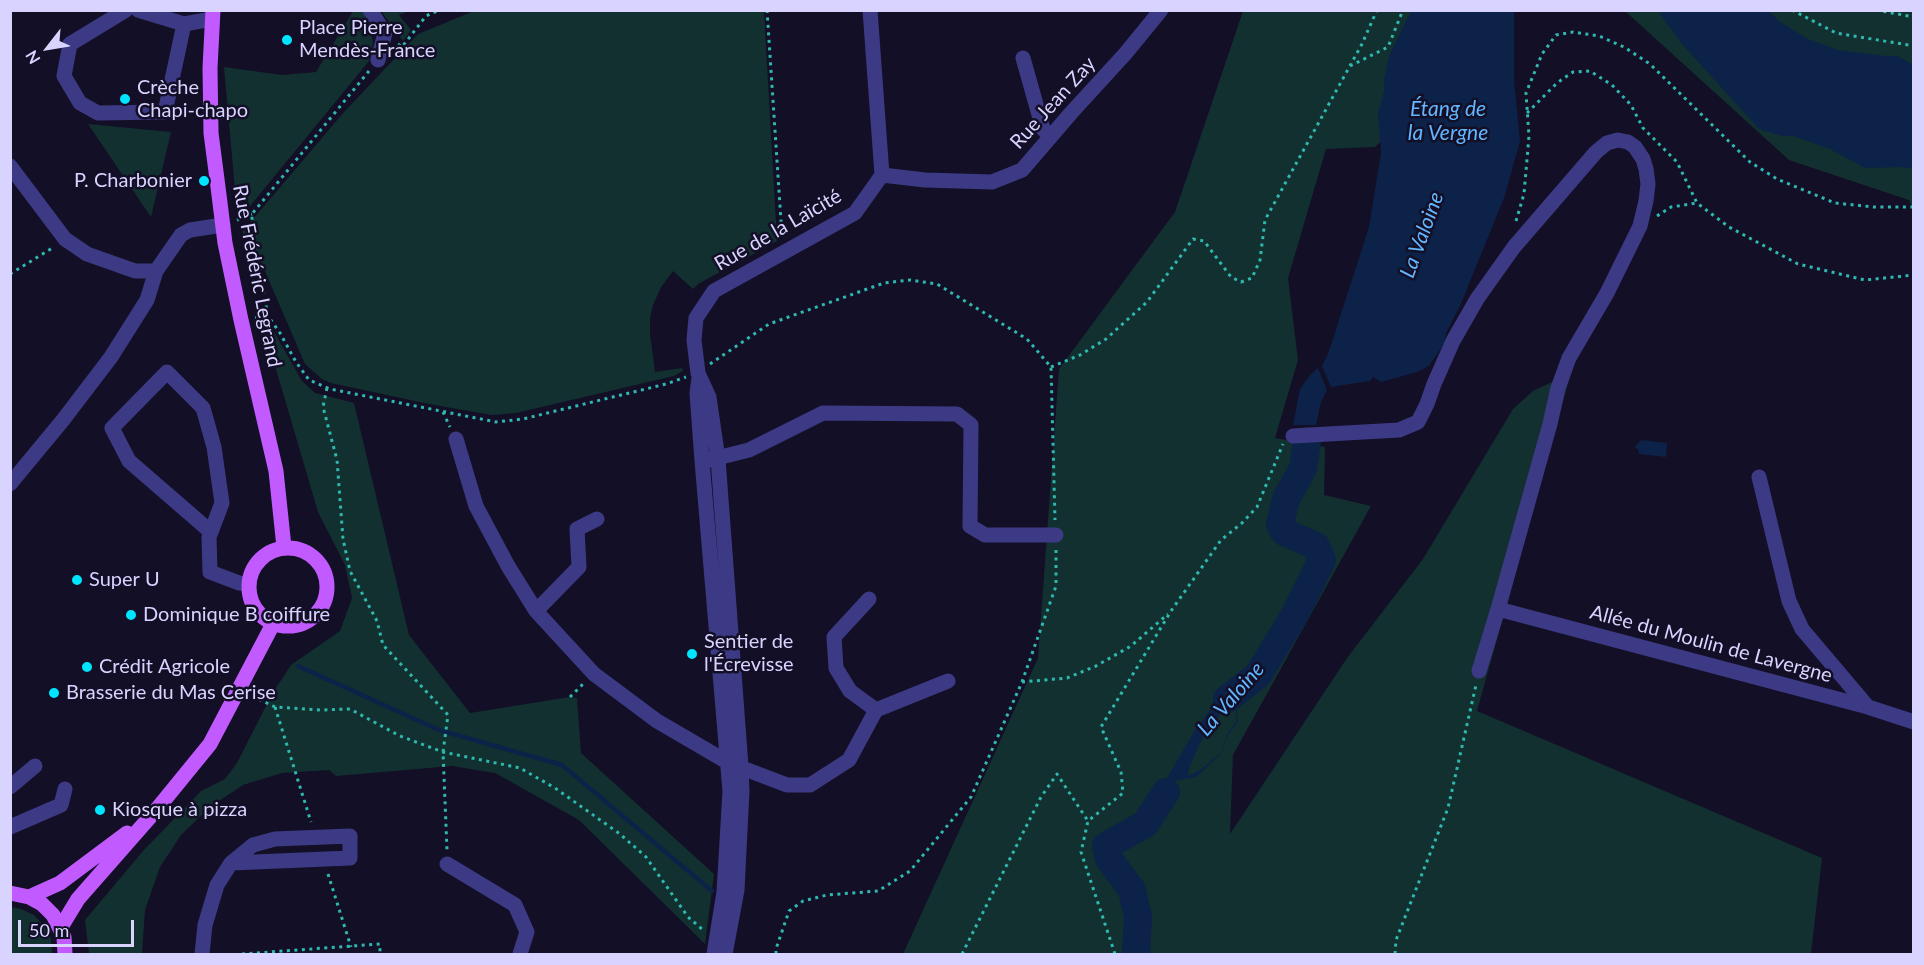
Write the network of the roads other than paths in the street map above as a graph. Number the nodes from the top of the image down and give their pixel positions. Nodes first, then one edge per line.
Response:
1 (126, 10) edge
2 (138, 10) edge
3 (370, 10) edge
4 (870, 10) edge
5 (1161, 10) edge
6 (213, 15) edge
7 (184, 24) junction
8 (1023, 58) dead end
9 (378, 60) road end
10 (1051, 136) junction
11 (10, 166) edge
12 (882, 175) junction
13 (223, 225) junction
14 (156, 271) junction
15 (699, 375) junction
16 (1293, 436) road end
17 (456, 439) dead end
18 (718, 459) junction
19 (702, 461) junction
20 (1759, 477) dead end
21 (10, 484) edge
22 (597, 519) dead end
23 (211, 532) junction
24 (1056, 536) dead end
25 (284, 547) junction
26 (249, 584) junction
27 (869, 599) dead end
28 (1498, 609) junction
29 (536, 611) junction
30 (273, 624) junction
31 (1479, 671) road end
32 (948, 681) dead end
33 (1868, 707) junction
34 (876, 710) junction
35 (1914, 722) edge
36 (735, 764) junction
37 (35, 766) dead end
38 (10, 787) edge
39 (65, 789) dead end
40 (157, 808) junction
41 (10, 827) edge
42 (231, 862) junction
43 (447, 864) road end
44 (10, 893) edge
45 (29, 897) junction
46 (61, 927) junction
47 (715, 947) edge
48 (68, 952) edge
49 (202, 954) edge
50 (520, 954) edge
51 (725, 954) edge

1 - 7 street
2 - 7 street
3 - 9 street
4 - 12 street
5 - 10 street, Rue Jean Zay
6 - 7 street
6 - 13 main road, Rue Frédéric Legrand
8 - 10 street
10 - 12 street, Rue Jean Zay
11 - 14 street
12 - 15 street, Rue de la Laïcité
13 - 14 street
13 - 25 main road, Rue Frédéric Legrand
14 - 21 street
15 - 18 street
15 - 19 street
16 - 28 street
17 - 29 street
18 - 19 street
18 - 24 street
18 - 36 street
19 - 36 street
20 - 33 street
22 - 29 street
23 - 23 street
23 - 26 street
25 - 26 main road
25 - 30 main road
26 - 30 main road
27 - 34 street
28 - 31 street
28 - 33 street, Allée du Moulin de Lavergne
29 - 36 street
30 - 40 main road
32 - 34 street
33 - 35 street, Allée du Moulin de Lavergne
34 - 36 street
36 - 47 street
36 - 51 street
37 - 38 street
39 - 41 street
40 - 45 main road
40 - 46 main road
42 - 42 street
42 - 49 street
43 - 50 street
44 - 45 main road
45 - 46 main road
46 - 48 main road

